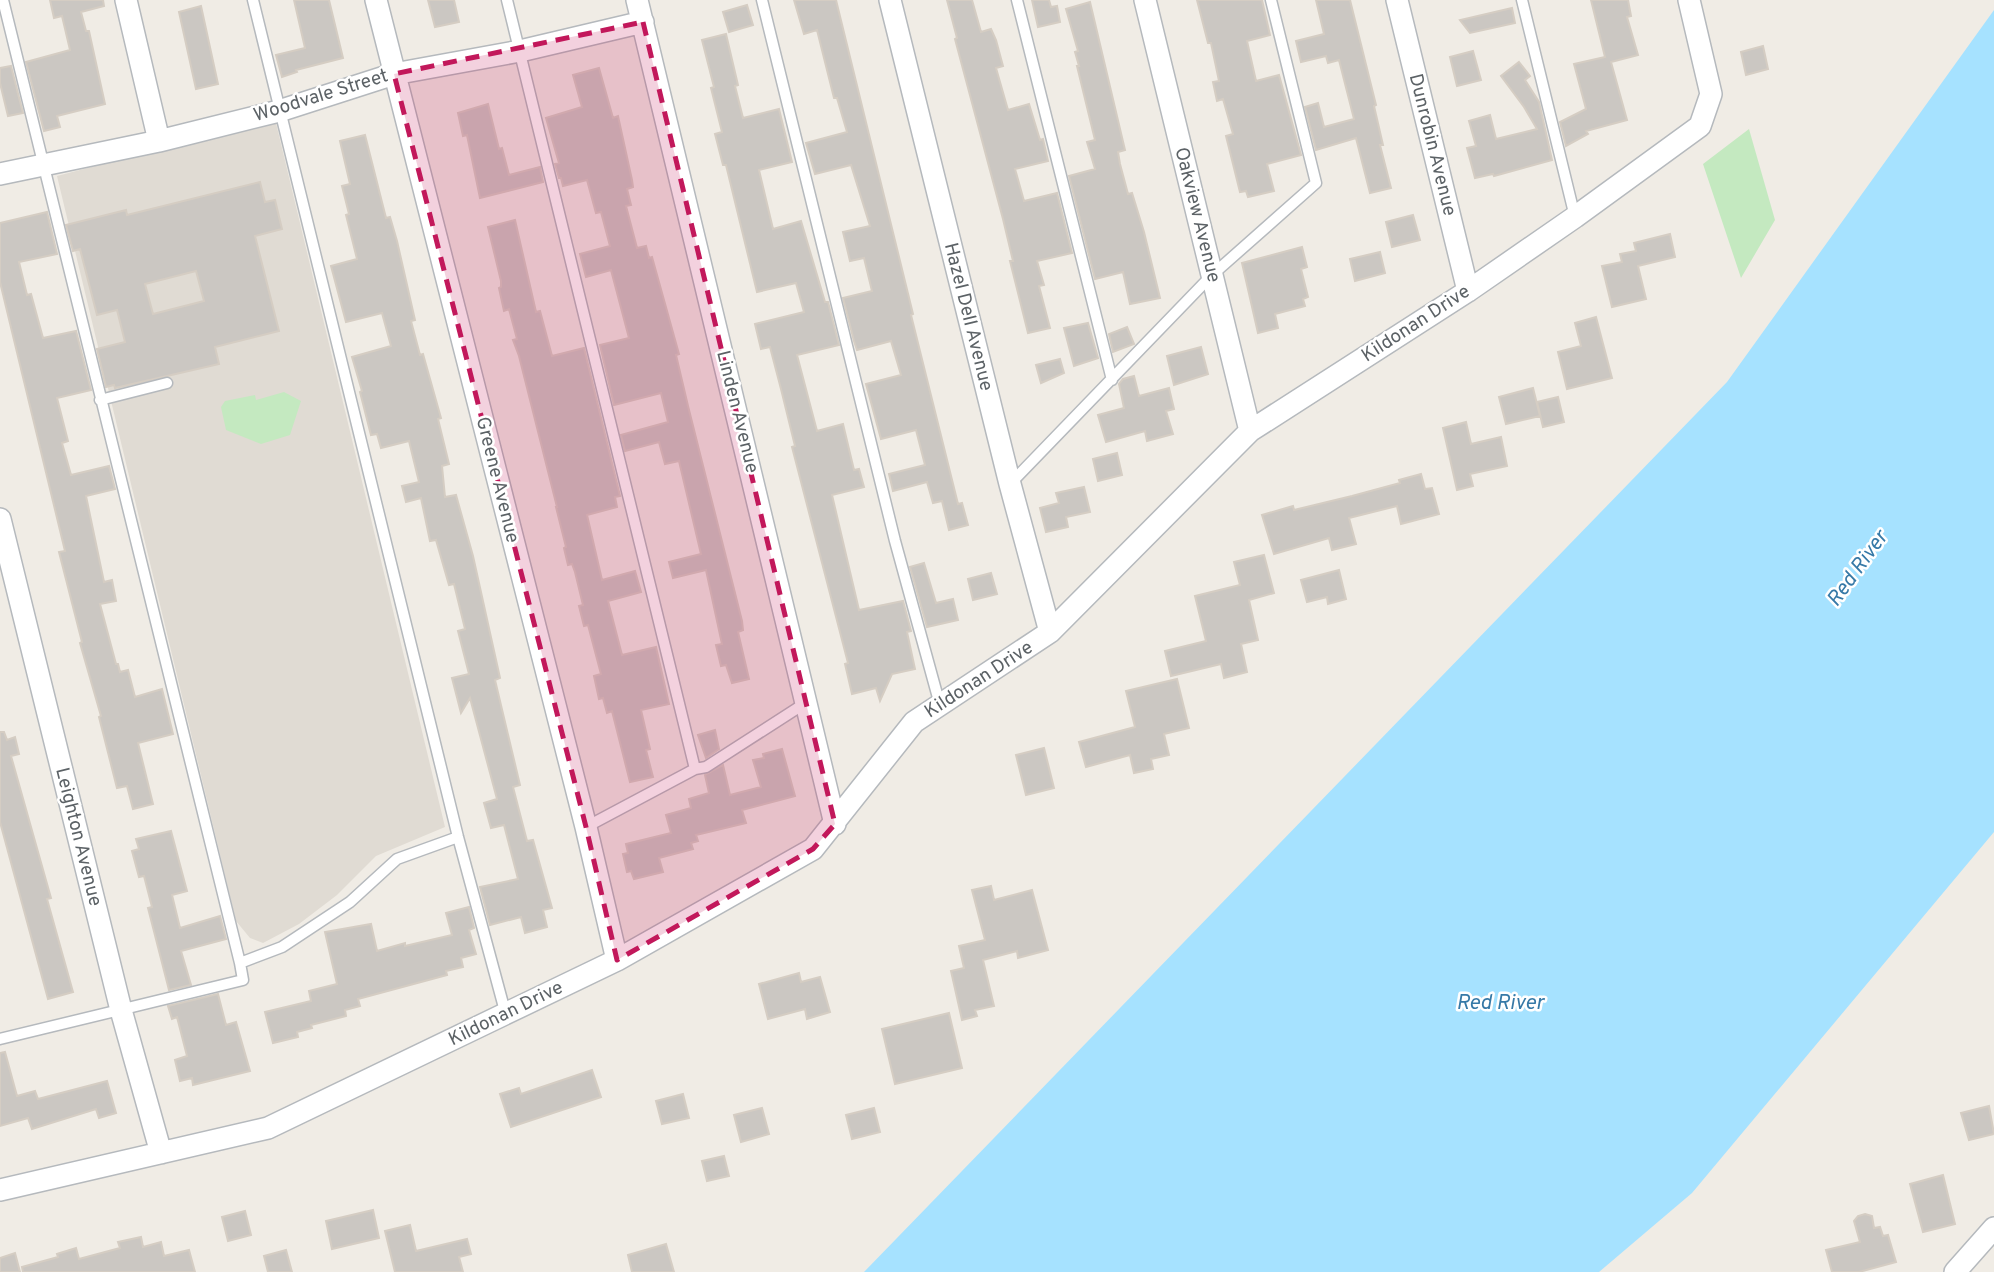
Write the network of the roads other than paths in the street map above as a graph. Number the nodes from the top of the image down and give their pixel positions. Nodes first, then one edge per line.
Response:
1 (3, 0) edge
2 (125, 0) edge
3 (253, 0) edge
4 (376, 0) edge
5 (507, 0) edge
6 (638, 0) edge
7 (762, 0) edge
8 (890, 0) edge
9 (1017, 0) edge
10 (1144, 0) edge
11 (1271, 0) edge
12 (1397, 0) edge
13 (1522, 0) edge
14 (1689, 0) edge
15 (643, 22) junction
16 (520, 51) junction
17 (394, 74) junction
18 (279, 110) junction
19 (159, 141) junction
20 (43, 166) junction
21 (0, 174) edge
22 (1575, 217) junction
23 (1211, 275) junction
24 (1468, 291) junction
25 (1112, 380) junction
26 (167, 383) dead end
27 (100, 400) junction
28 (1250, 431) junction
29 (1010, 484) junction
30 (0, 519) edge
31 (1051, 632) junction
32 (807, 702) junction
33 (940, 705) junction
34 (695, 769) junction
35 (835, 824) junction
36 (586, 827) junction
37 (458, 837) junction
38 (617, 960) junction
39 (240, 964) junction
40 (121, 1010) junction
41 (506, 1015) junction
42 (1, 1036) edge
43 (161, 1153) junction
44 (0, 1190) edge
45 (1994, 1228) edge
46 (1955, 1272) edge

1 - 20 lane
2 - 19 street
3 - 18 lane
4 - 17 street, Greene Avenue
5 - 16 lane
6 - 15 street, Linden Avenue
7 - 33 lane
8 - 29 street, Hazel Dell Avenue
9 - 25 lane
10 - 23 street, Oakview Avenue
11 - 23 lane
12 - 24 street, Dunrobin Avenue
13 - 22 lane
14 - 22 street, Kildonan Drive
15 - 16 street, Woodvale Street
15 - 32 street, Linden Avenue
16 - 17 street, Woodvale Street
16 - 34 lane
17 - 18 street, Woodvale Street
17 - 36 street, Greene Avenue
18 - 19 street, Woodvale Street
18 - 37 lane
19 - 20 street, Woodvale Street
20 - 21 street, Woodvale Street
20 - 27 lane
22 - 24 street, Kildonan Drive
23 - 25 lane
23 - 28 street, Oakview Avenue
24 - 28 street, Kildonan Drive
25 - 29 lane
26 - 27 lane
27 - 39 lane
28 - 31 street, Kildonan Drive
29 - 31 street, Hazel Dell Avenue
30 - 40 street, Leighton Avenue
31 - 33 street, Kildonan Drive
32 - 34 lane
32 - 35 street, Linden Avenue
33 - 35 street, Kildonan Drive
34 - 36 lane
35 - 38 street, Kildonan Drive
36 - 38 street, Greene Avenue
37 - 39 lane
37 - 41 lane
38 - 41 street, Kildonan Drive
39 - 40 lane
40 - 42 lane
40 - 43 street, Leighton Avenue
41 - 43 street, Kildonan Drive
43 - 44 street, Kildonan Drive
45 - 46 street

